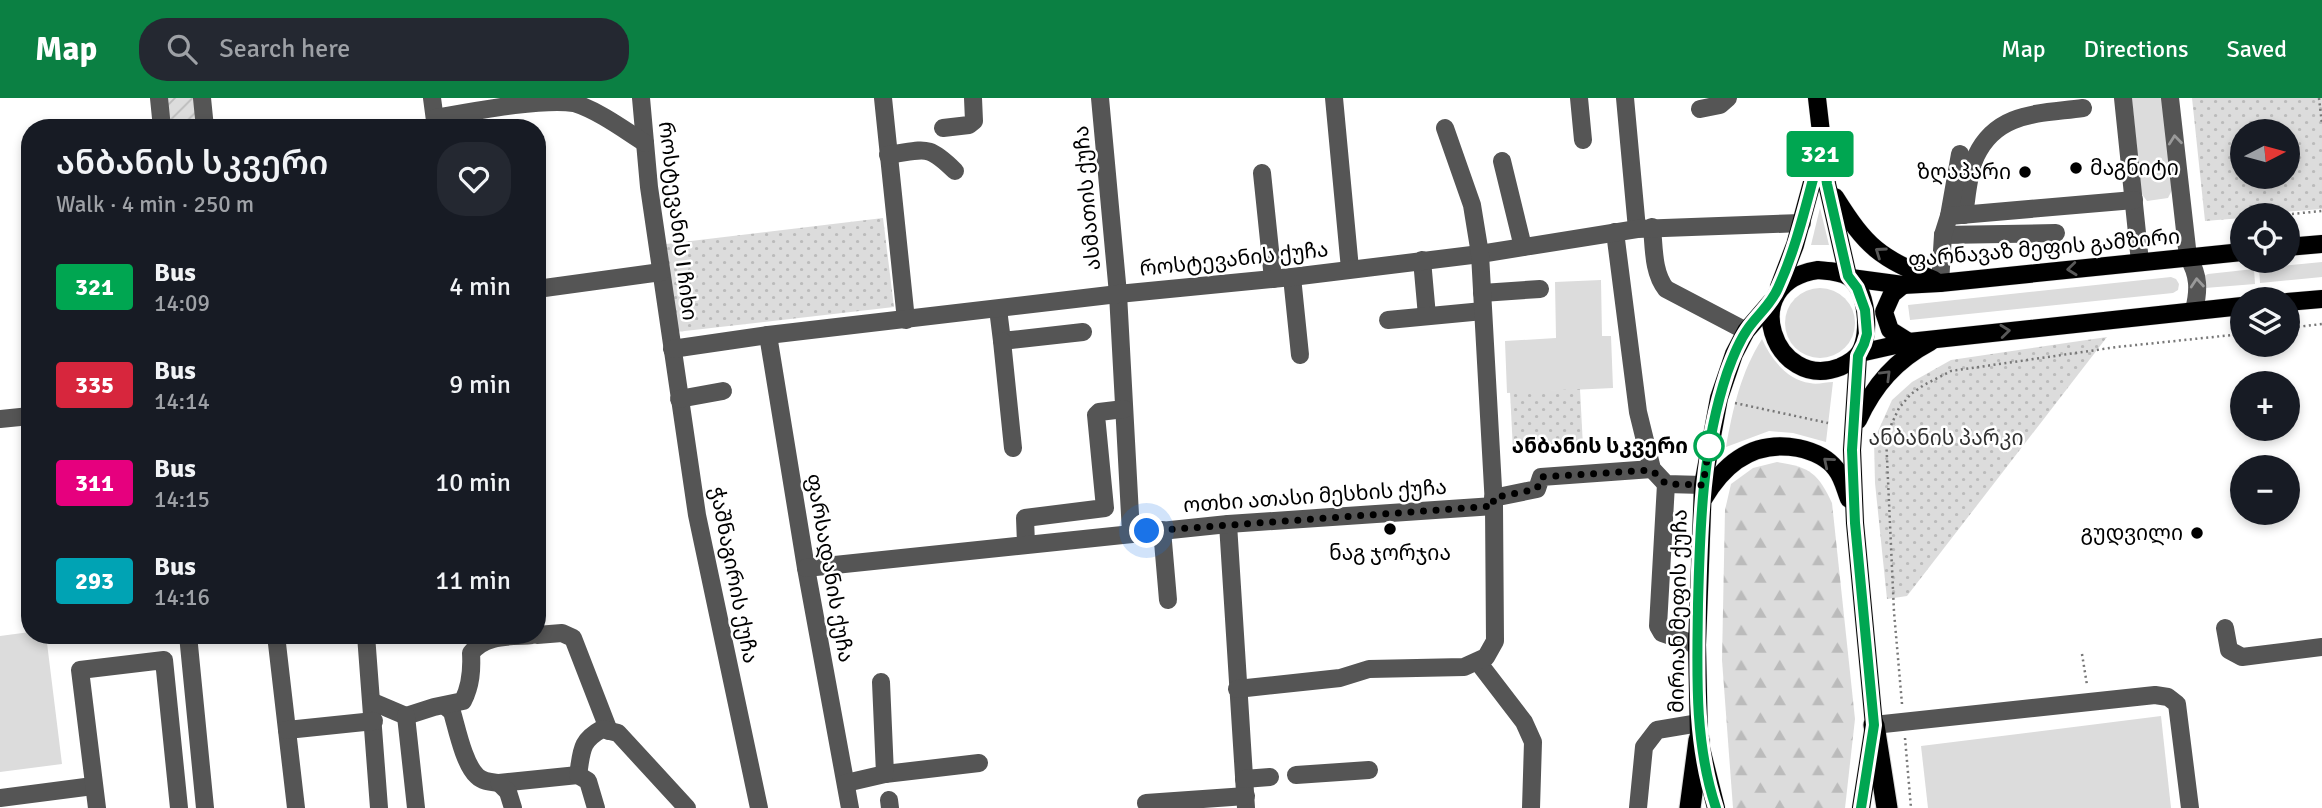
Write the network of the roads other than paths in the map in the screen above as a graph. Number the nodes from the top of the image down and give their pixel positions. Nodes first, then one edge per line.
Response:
1 (159, 98) edge
2 (202, 98) edge
3 (432, 98) edge
4 (641, 98) edge
5 (883, 98) edge
6 (973, 98) edge
7 (1100, 98) edge
8 (1334, 98) edge
9 (1579, 98) edge
10 (1625, 98) edge
11 (1728, 98) edge
12 (1817, 98) edge
13 (2123, 98) edge
14 (2170, 98) edge
15 (2050, 105) edge
16 (2083, 108) dead end
17 (1700, 109) dead end
18 (161, 119) edge
19 (204, 119) edge
20 (435, 119) edge
21 (453, 119) edge
22 (943, 128) dead end
23 (1445, 128) dead end
24 (1583, 140) dead end
25 (645, 143) junction
26 (1822, 147) junction
27 (1960, 154) dead end
28 (888, 155) junction
29 (1502, 161) dead end
30 (955, 171) dead end
31 (1262, 173) dead end
32 (1827, 184) junction
33 (2134, 200) junction
34 (1956, 215) junction
35 (1802, 223) junction
36 (1645, 228) junction
37 (1615, 232) junction
38 (2056, 233) dead end
39 (1943, 235) junction
40 (2322, 244) edge
41 (2300, 246) edge
42 (1522, 247) junction
43 (2230, 253) edge
44 (1480, 254) junction
45 (2188, 257) junction
46 (1422, 260) junction
47 (2140, 262) junction
48 (1350, 268) junction
49 (661, 272) junction
50 (1292, 276) junction
51 (1849, 277) junction
52 (1273, 279) junction
53 (1940, 283) junction
54 (1903, 285) junction
55 (546, 288) edge
56 (1540, 289) dead end
57 (1118, 294) junction
58 (1775, 296) junction
59 (2322, 299) edge
60 (2300, 301) edge
61 (1482, 302) junction
62 (2230, 307) edge
63 (998, 309) junction
64 (2194, 310) junction
65 (1427, 316) junction
66 (906, 320) junction
67 (1388, 320) dead end
68 (1746, 331) junction
69 (1083, 332) dead end
70 (768, 335) junction
71 (1938, 338) junction
72 (1002, 341) junction
73 (1909, 342) junction
74 (672, 349) junction
75 (1300, 355) dead end
76 (1859, 355) junction
77 (723, 391) dead end
78 (679, 399) junction
79 (1125, 409) junction
80 (21, 417) edge
81 (0, 419) edge
82 (1854, 429) junction
83 (1013, 448) dead end
84 (1652, 470) junction
85 (1666, 484) junction
86 (1703, 485) junction
87 (1494, 502) junction
88 (1701, 503) junction
89 (1855, 523) junction
90 (1228, 524) junction
91 (1162, 530) junction
92 (1131, 533) junction
93 (1026, 544) junction
94 (806, 568) junction
95 (1168, 600) dead end
96 (2225, 628) dead end
97 (546, 634) edge
98 (189, 644) edge
99 (277, 644) edge
100 (367, 644) edge
101 (479, 644) edge
102 (1697, 645) junction
103 (2322, 647) edge
104 (1478, 662) junction
105 (881, 682) dead end
106 (1237, 689) junction
107 (373, 702) junction
108 (445, 706) junction
109 (406, 716) junction
110 (374, 721) junction
111 (1874, 725) junction
112 (287, 730) junction
113 (610, 731) junction
114 (1699, 731) junction
115 (979, 763) dead end
116 (1369, 770) dead end
117 (885, 774) junction
118 (578, 775) junction
119 (1296, 775) dead end
120 (1270, 777) dead end
121 (499, 783) junction
122 (846, 783) junction
123 (93, 786) junction
124 (1245, 794) edge
125 (0, 798) edge
126 (1146, 803) dead end
127 (97, 808) edge
128 (179, 808) edge
129 (205, 808) edge
130 (296, 808) edge
131 (379, 808) edge
132 (416, 808) edge
133 (513, 808) edge
134 (596, 808) edge
135 (687, 808) edge
136 (759, 808) edge
137 (850, 808) edge
138 (1531, 808) edge
139 (1638, 808) edge
140 (1690, 808) edge
141 (1716, 808) edge
142 (1861, 808) edge
143 (1887, 808) edge
144 (2190, 808) edge

1 - 18 street
2 - 19 street
3 - 20 street
4 - 25 street, როსტევანის I ჩიხი
5 - 28 street
6 - 22 street
7 - 57 street, ასმათის ქუჩა
8 - 48 street
9 - 24 street
10 - 36 street
11 - 17 street
12 - 26 main road, მირიან მეფის ქუჩა
13 - 33 street
45 -> 14 street
15 - 16 street
15 - 34 street
21 - 25 street
23 - 44 street
25 - 49 street, როსტევანის I ჩიხი
26 - 32 main road, მირიან მეფის ქუჩა
26 - 35 main road, მირიან მეფის ქუჩა
27 - 34 street
28 - 30 street
28 - 66 street
29 - 42 street
31 - 52 street
32 - 51 main road, მირიან მეფის ქუჩა
53 -> 32 main road
33 - 34 street
33 - 47 street
34 - 39 street
35 - 36 street, როსტევანის ქუჩა
35 - 58 main road, მირიან მეფის ქუჩა
36 - 37 street, როსტევანის ქუჩა
36 - 68 street
37 - 42 street, როსტევანის ქუჩა
37 - 84 street
38 - 39 street
39 - 53 street
40 - 41 main road
42 - 44 street, როსტევანის ქუჩა
43 - 45 main road, ფარნავაზ მეფის გამზირი
44 - 46 street, როსტევანის ქუჩა
44 - 61 street
45 - 47 main road, ფარნავაზ მეფის გამზირი
64 -> 45 street
46 - 48 street, როსტევანის ქუჩა
46 - 65 street
47 -> 53 main road, ფარნავაზ მეფის გამზირი
48 - 50 street, როსტევანის ქუჩა
49 - 55 street
49 - 74 street, როსტევანის I ჩიხი
50 - 52 street, როსტევანის ქუჩა
50 - 75 street
51 - 54 main road, ფარნავაზ მეფის გამზირი
51 - 58 main road
51 - 76 main road
52 - 57 street, როსტევანის ქუჩა
53 - 54 main road, ფარნავაზ მეფის გამზირი
54 - 73 main road
56 - 61 street
57 - 63 street, როსტევანის ქუჩა
57 - 79 street, ასმათის ქუჩა
58 - 68 main road, მირიან მეფის ქუჩა
58 - 76 main road
59 - 60 main road
61 - 65 street
61 - 87 street
62 - 64 main road
63 - 66 street, როსტევანის ქუჩა
63 - 72 street
71 -> 64 main road
65 - 67 street
66 - 70 street, როსტევანის ქუჩა
68 - 86 main road, მირიან მეფის ქუჩა
69 - 72 street
70 - 74 street, როსტევანის ქუჩა
70 - 94 street, ფარსადანის ქუჩა
71 - 73 main road
82 -> 71 main road
72 - 83 street
73 - 76 main road
74 - 78 street, ჭაშნაგირის ქუჩა
76 - 82 main road
77 - 78 street
78 - 136 street, ჭაშნაგირის ქუჩა
79 - 92 street, ასმათის ქუჩა
79 - 93 street
80 - 81 street
82 - 89 main road
84 - 85 street
84 - 87 street, ოთხი ათასი მესხის ქუჩა
85 - 86 street
85 - 102 street
86 - 88 main road, მირიან მეფის ქუჩა
87 - 90 street, ოთხი ათასი მესხის ქუჩა
87 - 104 street
89 -> 88 main road
88 - 102 main road, მირიან მეფის ქუჩა
89 - 111 main road
90 - 91 street, ოთხი ათასი მესხის ქუჩა
90 - 106 street
91 - 92 street, ოთხი ათასი მესხის ქუჩა
91 - 95 street
92 - 93 street, ოთხი ათასი მესხის ქუჩა
93 - 94 street, ოთხი ათასი მესხის ქუჩა
94 - 122 street, ფარსადანის ქუჩა
96 - 103 street
97 - 113 street
98 - 129 street
99 - 112 street
100 - 107 street
101 - 108 street
102 - 114 main road, მირიან მეფის ქუჩა
104 - 106 street
104 - 138 street
105 - 117 street
106 - 124 street
107 - 109 street
107 - 110 street
108 - 109 street
108 - 121 street
109 - 132 street
110 - 112 street
110 - 131 street
111 - 142 main road
111 - 143 highway
111 - 144 street
112 - 130 street
113 - 118 street
113 - 135 street
114 - 139 street
114 - 140 highway
114 - 141 main road, მირიან მეფის ქუჩა
115 - 117 street
116 - 119 street
117 - 122 street
118 - 121 street
118 - 134 street
120 - 124 street
121 - 133 street
122 - 137 street, ფარსადანის ქუჩა
123 - 125 street
123 - 127 street
123 - 128 street
124 - 126 street

